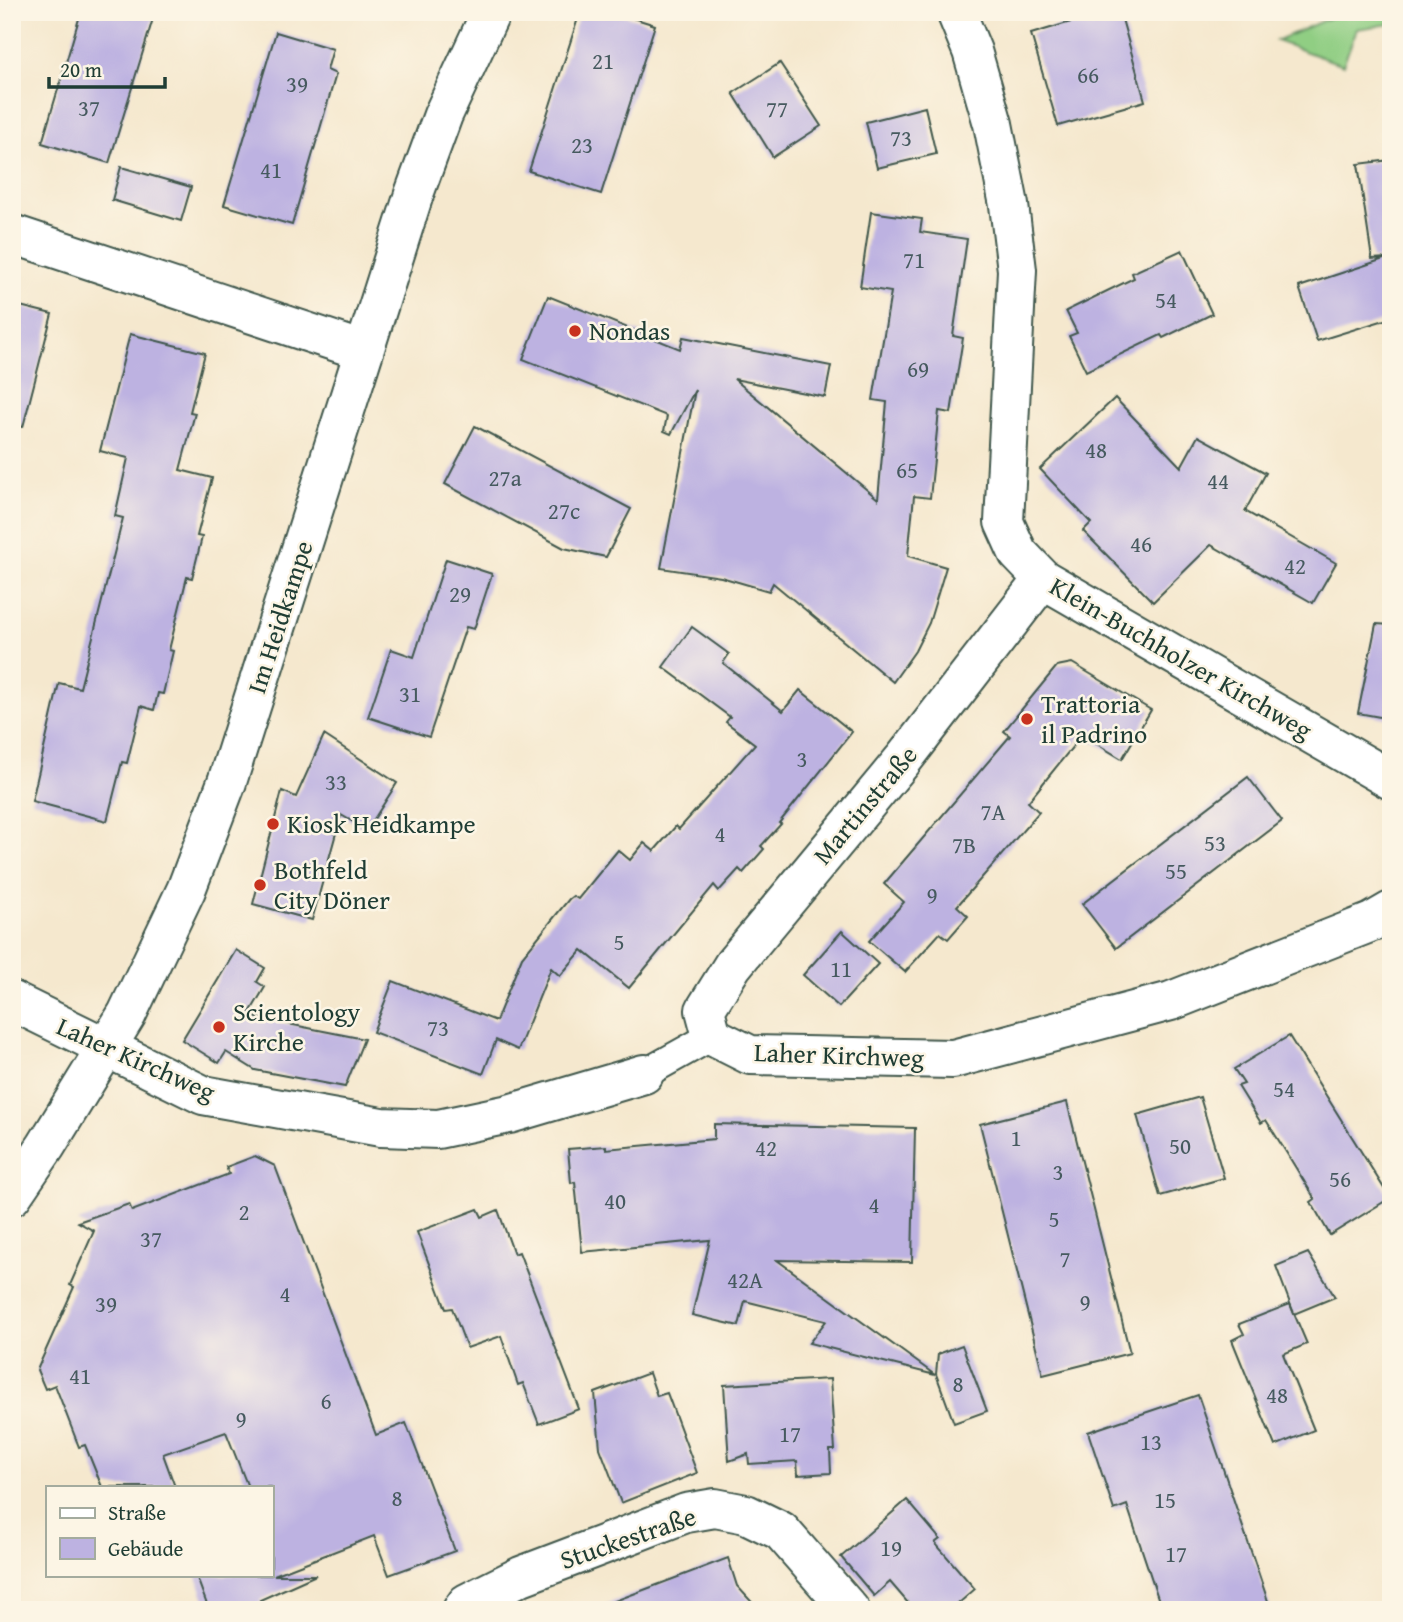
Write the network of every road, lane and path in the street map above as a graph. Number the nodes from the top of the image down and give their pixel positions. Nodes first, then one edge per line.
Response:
1 (491, 12) edge
2 (956, 12) edge
3 (12, 233) edge
4 (364, 351) junction
5 (1043, 579) junction
6 (1391, 780) edge
7 (1391, 911) edge
8 (12, 1001) edge
9 (712, 1036) junction
10 (106, 1048) junction
11 (644, 1074) joint
12 (12, 1196) edge
13 (462, 1610) edge
14 (850, 1610) edge

1 - 4 street, Im Heidkampe
2 - 5 street, Klein-Buchholzer Kirchweg
3 - 4 street
4 - 10 street, Im Heidkampe
5 - 6 street, Klein-Buchholzer Kirchweg
5 - 9 street, Martinstraße
7 - 9 street, Laher Kirchweg
8 - 10 street, Laher Kirchweg
9 - 11 street, Laher Kirchweg
10 - 11 street, Laher Kirchweg
10 - 12 street, Im Heidkampe
13 - 14 street, Stuckestraße

